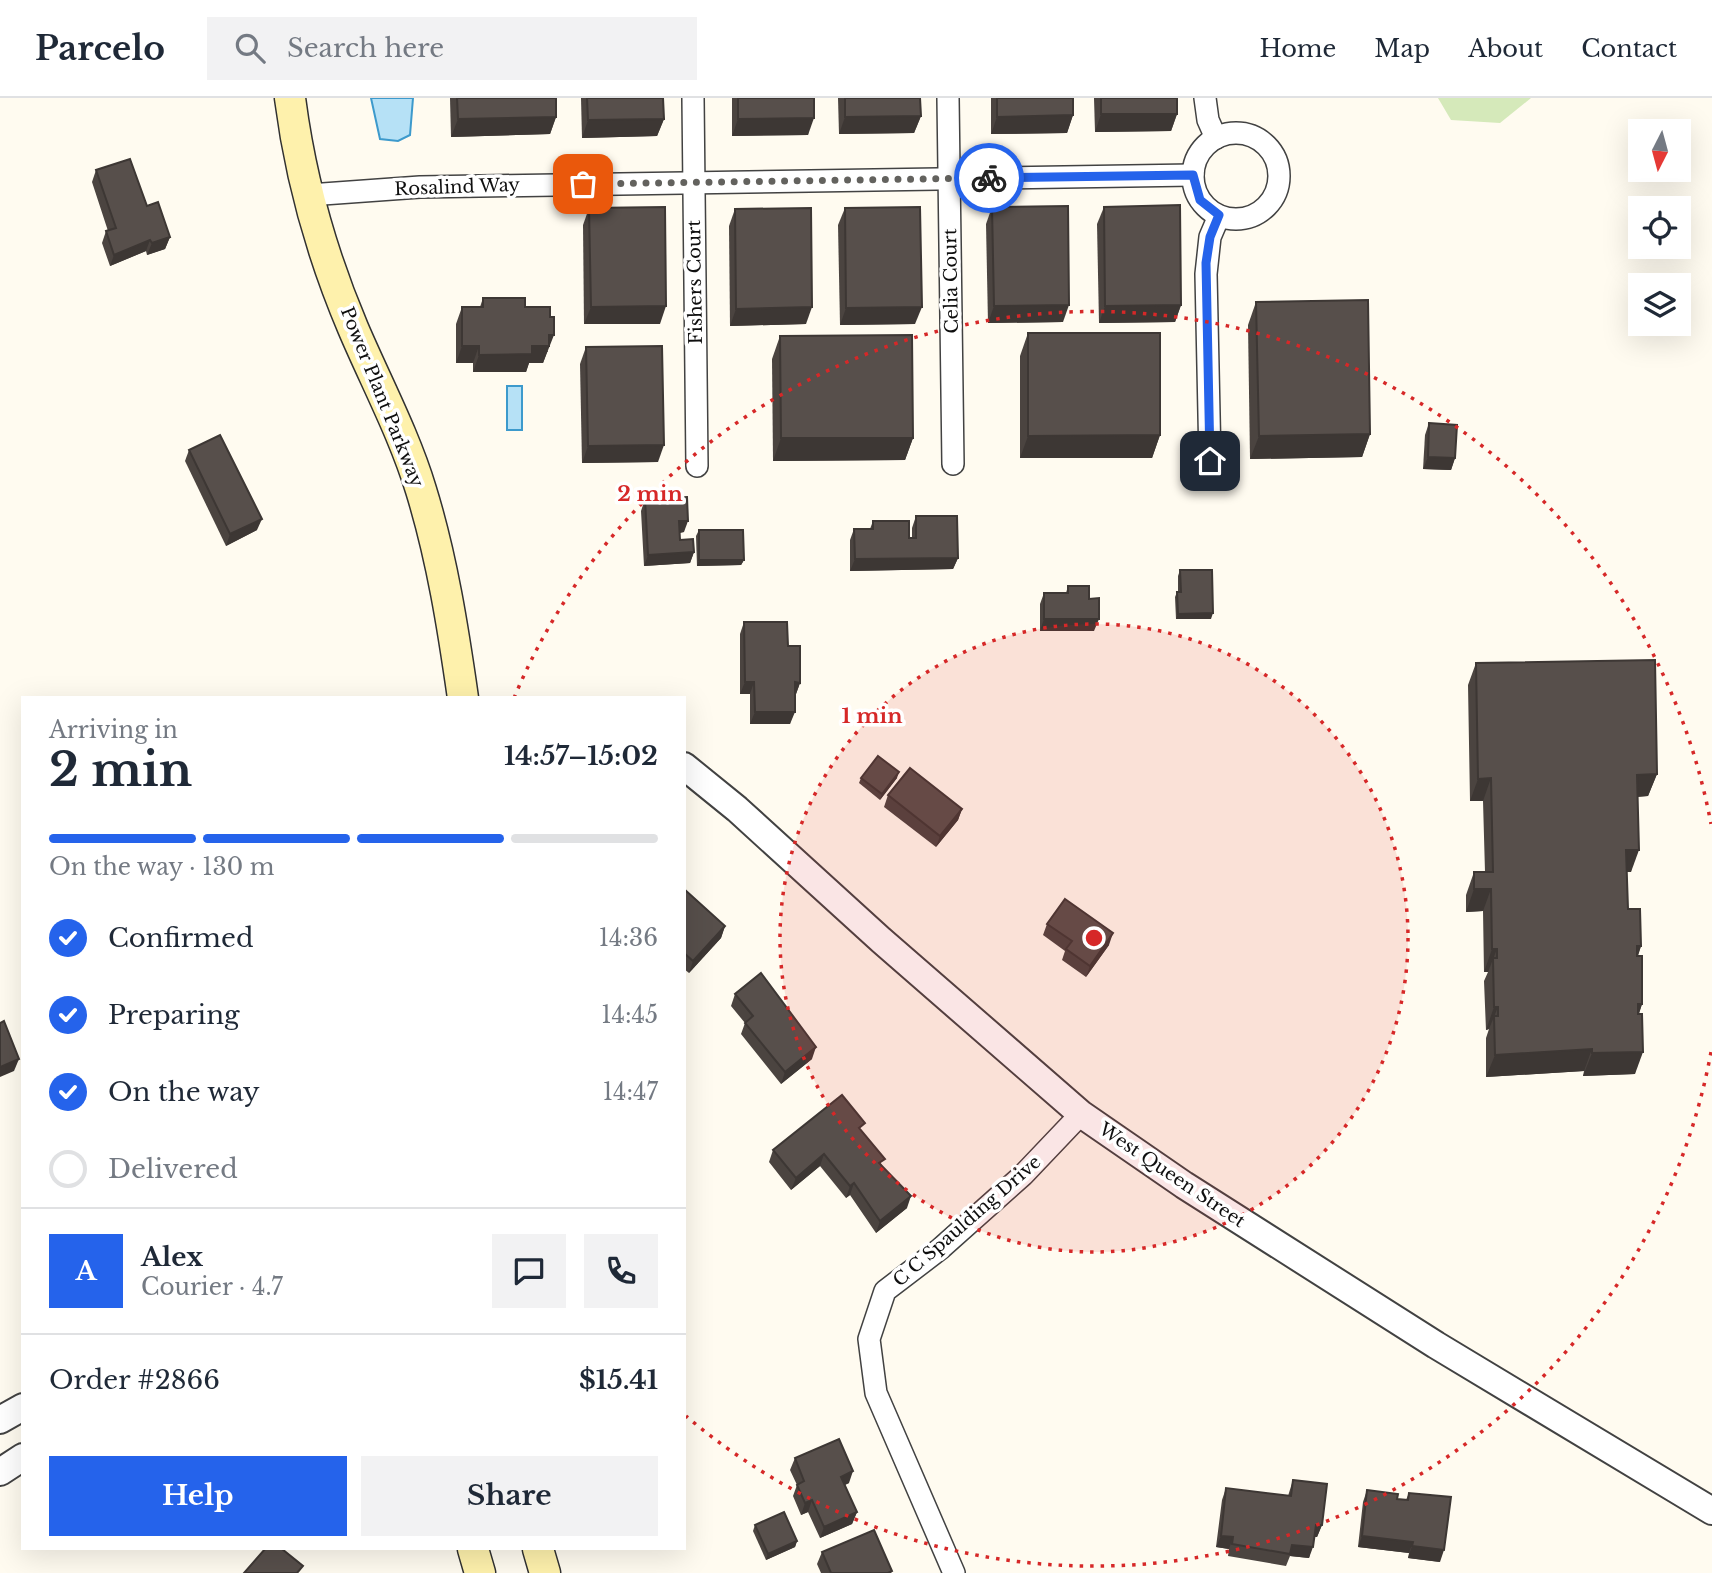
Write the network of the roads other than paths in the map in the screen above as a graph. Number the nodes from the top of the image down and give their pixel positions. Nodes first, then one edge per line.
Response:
1 (290, 98) edge
2 (693, 98) edge
3 (948, 98) edge
4 (1205, 98) edge
5 (1216, 138) junction
6 (1193, 175) junction
7 (950, 179) junction
8 (694, 183) junction
9 (309, 195) junction
10 (1219, 215) junction
11 (1210, 461) dead end
12 (953, 464) dead end
13 (697, 466) dead end
14 (463, 696) edge
15 (686, 768) edge
16 (1081, 1114) junction
17 (21, 1408) edge
18 (0, 1420) edge
19 (21, 1458) edge
20 (0, 1472) edge
21 (1712, 1511) edge
22 (474, 1550) edge
23 (538, 1550) edge
24 (480, 1573) edge
25 (545, 1573) edge
26 (954, 1573) edge

1 - 9 main road, Power Plant Parkway
2 - 8 street, Fishers Court
3 - 7 street, Celia Court
4 - 5 street
5 - 6 street
5 - 10 street
6 - 7 street, Rosalind Way
6 - 10 street
7 - 8 street, Rosalind Way
7 - 12 street, Celia Court
8 - 9 street, Rosalind Way
8 - 13 street, Fishers Court
9 - 14 main road, Power Plant Parkway
10 - 11 street
15 - 16 street, West Queen Street
16 - 21 street, West Queen Street
16 - 26 street, C C Spaulding Drive
17 - 18 street
19 - 20 street
22 - 24 main road
23 - 25 main road

